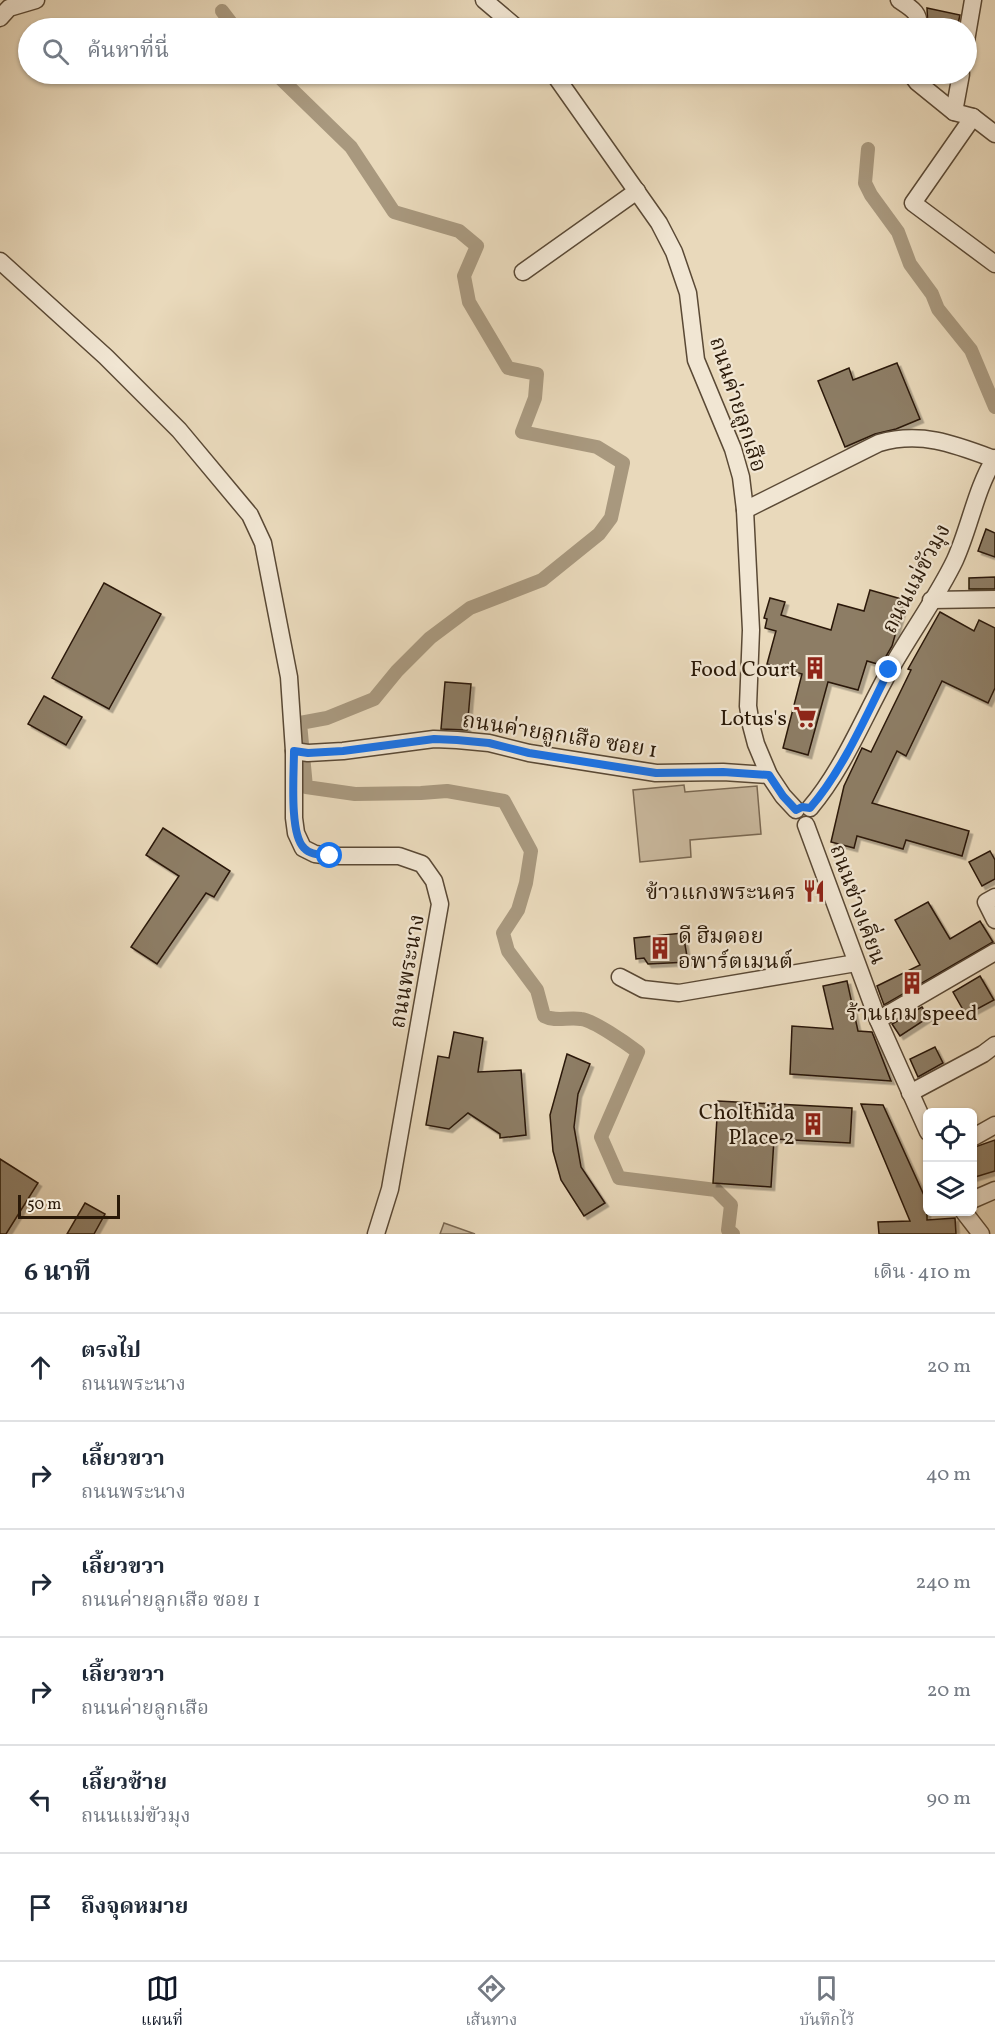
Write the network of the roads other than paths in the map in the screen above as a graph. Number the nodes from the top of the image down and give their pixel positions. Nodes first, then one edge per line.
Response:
1 (36, 0) edge
2 (484, 0) edge
3 (899, 0) edge
4 (974, 0) edge
5 (0, 18) edge
6 (505, 18) edge
7 (919, 18) edge
8 (970, 18) edge
9 (561, 84) edge
10 (919, 84) edge
11 (959, 84) edge
12 (954, 112) junction
13 (973, 117) junction
14 (995, 134) edge
15 (637, 191) junction
16 (0, 261) edge
17 (995, 264) edge
18 (523, 272) dead end
19 (994, 458) edge
20 (745, 510) junction
21 (995, 599) edge
22 (931, 600) junction
23 (301, 752) junction
24 (769, 775) junction
25 (804, 814) junction
26 (995, 897) edge
27 (995, 920) edge
28 (995, 952) edge
29 (856, 963) junction
30 (620, 977) dead end
31 (878, 1020) junction
32 (995, 1045) edge
33 (910, 1093) junction
34 (923, 1123) edge
35 (995, 1125) edge
36 (977, 1135) edge
37 (995, 1190) edge
38 (977, 1198) edge
39 (967, 1216) edge
40 (376, 1234) edge
41 (981, 1234) edge

1 - 5 street
2 - 6 street
3 - 7 street
4 - 8 street
9 - 15 street, ถนนค่ายลูกเสือ
10 - 12 street
11 - 12 street
12 - 13 street
13 - 14 street
13 - 17 street
15 - 18 street
15 - 20 street, ถนนค่ายลูกเสือ
16 - 23 street
19 - 20 street
19 - 22 street, ถนนแม่ขัวมุง
20 - 24 street, ถนนค่ายลูกเสือ
21 - 22 street
22 - 25 street, ถนนแม่ขัวมุง
23 - 24 street, ถนนค่ายลูกเสือ ซอย 1
23 - 40 street, ถนนพระนาง
24 - 25 street, ถนนค่ายลูกเสือ
25 - 29 street, ถนนช่างเคี่ยน
26 - 27 street
28 - 31 street
29 - 30 street
29 - 31 street, ถนนช่างเคี่ยน
31 - 33 street, ถนนช่างเคี่ยน
32 - 33 street
33 - 34 street, ถนนช่างเคี่ยน
35 - 36 street
37 - 38 street
39 - 41 street

